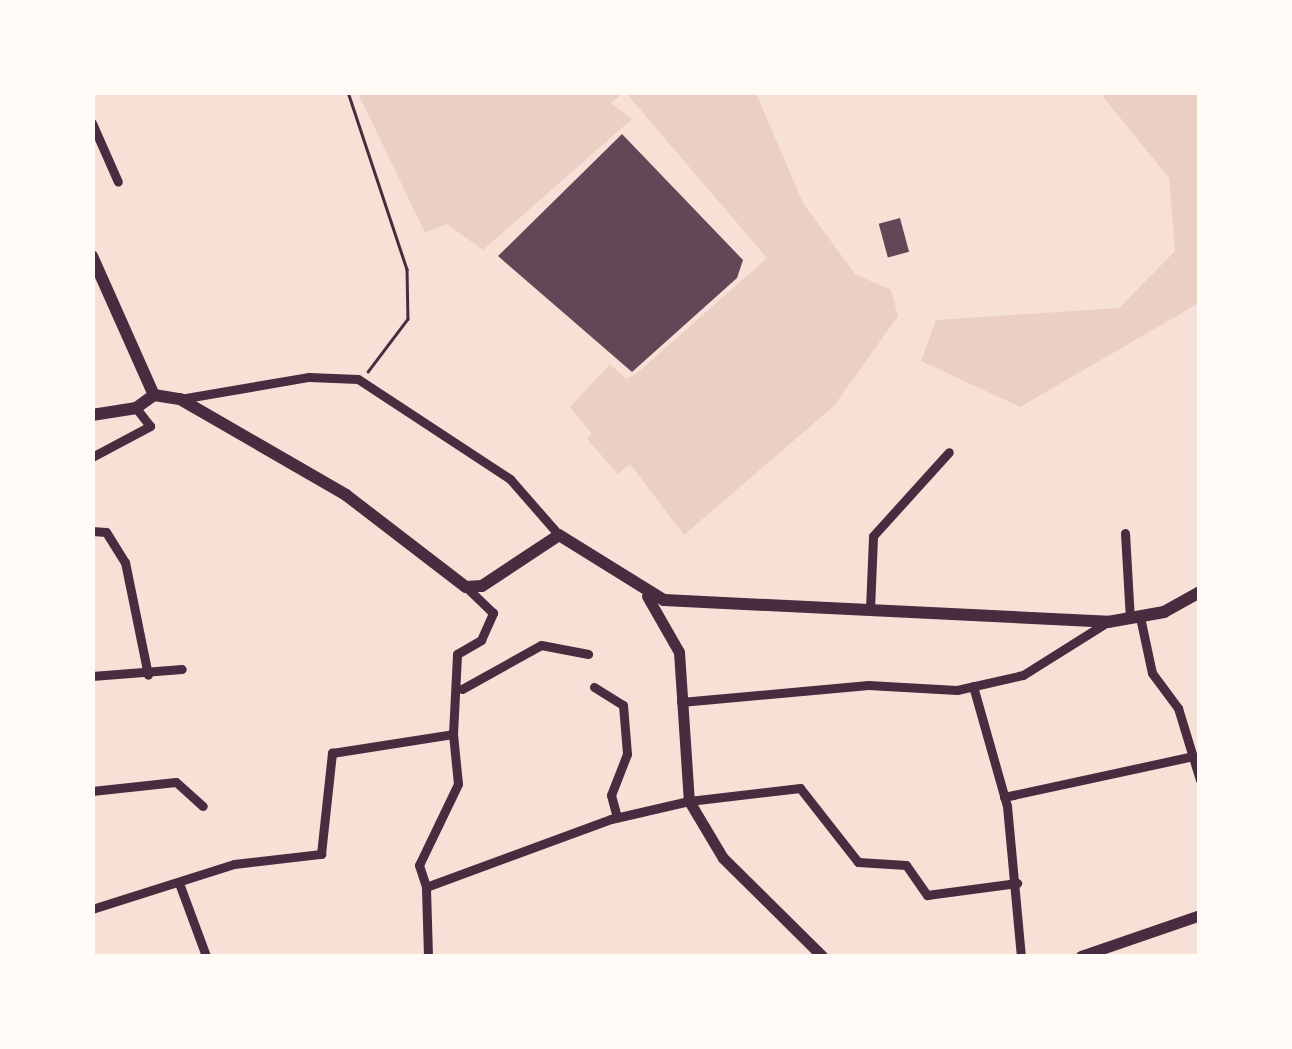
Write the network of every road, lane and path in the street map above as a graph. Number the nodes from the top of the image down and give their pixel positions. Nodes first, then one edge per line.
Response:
1 (348, 92) edge
2 (92, 124) edge
3 (118, 182) dead end
4 (92, 256) edge
5 (358, 379) junction
6 (154, 395) junction
7 (180, 399) junction
8 (136, 408) junction
9 (92, 414) edge
10 (950, 452) dead end
11 (92, 457) edge
12 (92, 531) edge
13 (1125, 533) dead end
14 (558, 535) junction
15 (466, 588) junction
16 (648, 596) junction
17 (1196, 600) edge
18 (870, 610) junction
19 (1135, 618) junction
20 (1108, 622) junction
21 (588, 654) dead end
22 (182, 669) dead end
23 (148, 675) junction
24 (92, 676) edge
25 (594, 686) dead end
26 (973, 686) junction
27 (462, 690) junction
28 (682, 702) junction
29 (453, 734) junction
30 (1193, 756) junction
31 (1200, 780) edge
32 (92, 791) edge
33 (1004, 797) junction
34 (690, 802) junction
35 (203, 806) dead end
36 (617, 818) junction
37 (178, 883) junction
38 (1017, 883) junction
39 (426, 887) junction
40 (92, 909) edge
41 (1200, 915) edge
42 (206, 956) edge
43 (428, 956) edge
44 (822, 956) edge
45 (1021, 956) edge
46 (1081, 956) edge

1 - 5 path
2 - 3 street
4 - 6 main road
5 - 7 street
5 - 14 street
6 - 7 main road
6 - 8 main road
7 - 15 main road
8 - 9 main road
8 - 11 street
10 - 18 street
12 - 23 street
13 - 19 street
14 - 15 main road
14 - 16 main road
15 - 27 street
16 - 18 main road
16 - 28 street
17 - 19 main road
18 - 20 main road
19 - 20 main road
19 - 30 street
20 - 26 street
21 - 27 street
22 - 23 street
23 - 24 street
25 - 36 street
26 - 28 street
26 - 33 street
27 - 29 street
28 - 34 street
29 - 37 street
29 - 39 street
30 - 31 street
30 - 33 street
32 - 35 street
33 - 38 street
34 - 36 street
34 - 38 street
34 - 44 street
36 - 39 street
37 - 40 street
37 - 42 street
38 - 45 street
39 - 43 street
41 - 46 street

